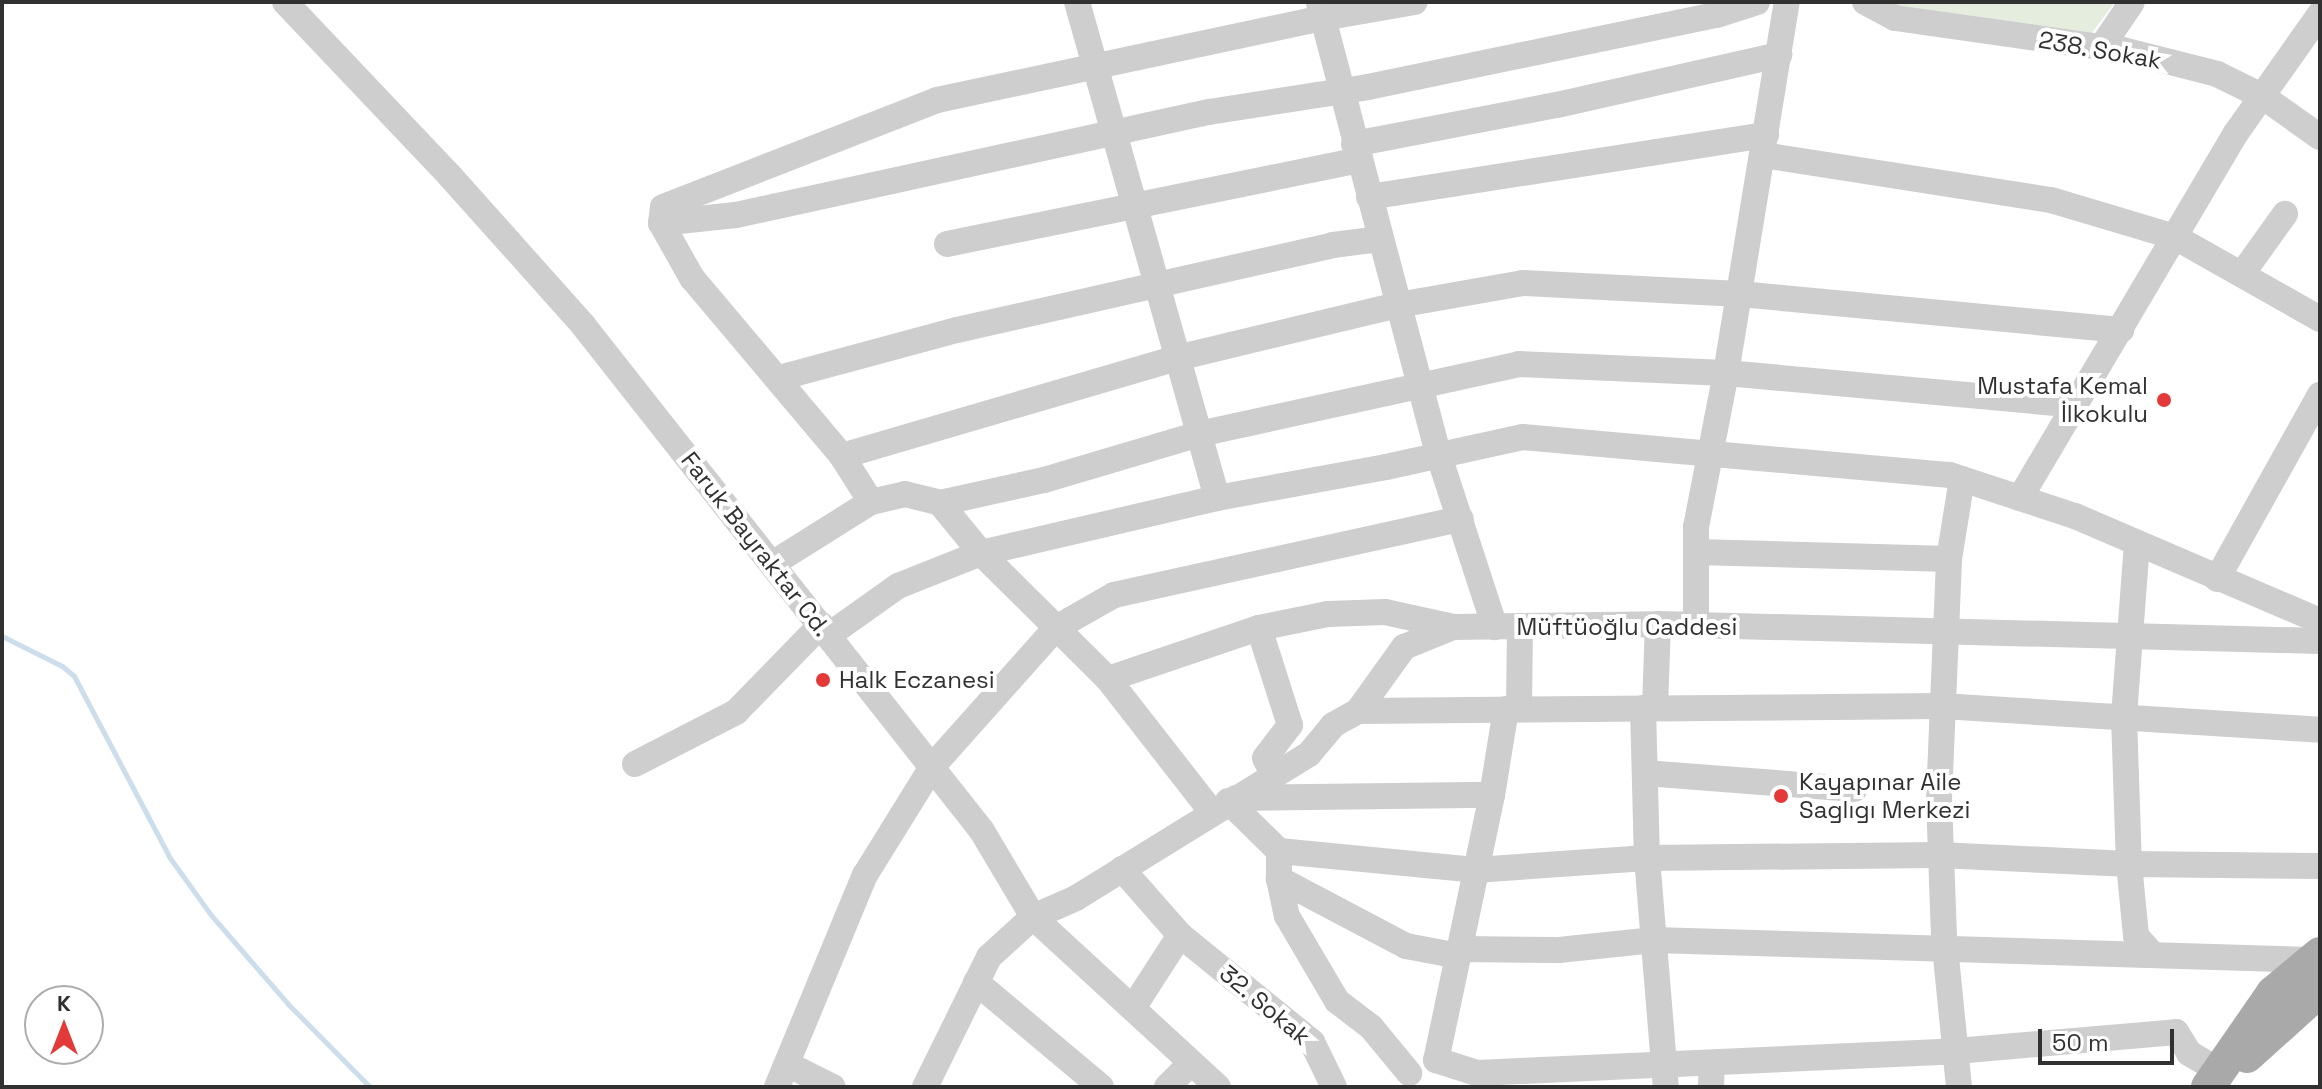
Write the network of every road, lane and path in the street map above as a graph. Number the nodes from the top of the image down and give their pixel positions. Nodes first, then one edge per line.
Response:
1 (285, 2) edge
2 (1077, 2) edge
3 (1415, 2) edge
4 (1757, 2) edge
5 (1787, 2) edge
6 (1865, 2) edge
7 (2132, 2) edge
8 (1321, 10) edge
9 (2320, 14) edge
10 (2101, 48) junction
11 (1779, 55) junction
12 (1095, 65) junction
13 (1340, 91) junction
14 (2262, 96) junction
15 (1113, 133) junction
16 (2320, 137) edge
17 (1765, 145) junction
18 (1357, 152) junction
19 (1369, 197) junction
20 (1134, 207) junction
21 (2285, 214) dead end
22 (661, 223) junction
23 (2175, 237) junction
24 (1380, 239) junction
25 (947, 244) dead end
26 (2242, 274) junction
27 (1156, 285) junction
28 (1740, 294) junction
29 (1398, 305) junction
30 (2320, 319) edge
31 (2121, 330) junction
32 (1177, 358) junction
33 (1726, 373) junction
34 (779, 378) junction
35 (1419, 384) junction
36 (2320, 395) edge
37 (2076, 405) junction
38 (1199, 434) junction
39 (1710, 454) junction
40 (842, 456) junction
41 (1439, 456) junction
42 (1962, 479) junction
43 (1217, 498) junction
44 (2020, 498) junction
45 (871, 502) junction
46 (940, 503) junction
47 (1461, 519) junction
48 (2137, 543) junction
49 (1696, 552) junction
50 (981, 553) junction
51 (1949, 559) junction
52 (772, 564) junction
53 (2217, 579) junction
54 (2318, 621) edge
55 (1658, 624) junction
56 (1508, 626) junction
57 (1696, 626) junction
58 (1453, 627) junction
59 (1056, 628) junction
60 (1259, 628) junction
61 (1947, 629) junction
62 (825, 630) junction
63 (2127, 636) junction
64 (1108, 679) junction
65 (1942, 706) junction
66 (1512, 708) junction
67 (1649, 708) junction
68 (1358, 711) junction
69 (2124, 716) junction
70 (2320, 730) edge
71 (635, 764) dead end
72 (932, 767) junction
73 (1645, 773) junction
74 (1273, 774) junction
75 (1854, 789) dead end
76 (1492, 795) junction
77 (1225, 804) junction
78 (1279, 851) junction
79 (1939, 855) junction
80 (1647, 858) junction
81 (2129, 864) junction
82 (2320, 866) edge
83 (1122, 869) junction
84 (1475, 870) junction
85 (1279, 879) junction
86 (1033, 917) junction
87 (1180, 935) junction
88 (1654, 940) junction
89 (1945, 947) junction
90 (1460, 952) junction
91 (2153, 955) junction
92 (2317, 968) edge
93 (976, 982) junction
94 (1133, 1008) junction
95 (1956, 1051) junction
96 (1436, 1060) junction
97 (1190, 1064) junction
98 (1711, 1075) edge
99 (782, 1076) edge
100 (1666, 1076) edge
101 (1402, 1080) edge
102 (2214, 1082) edge
103 (833, 1087) edge
104 (925, 1087) edge
105 (1101, 1087) edge
106 (1167, 1087) edge
107 (1218, 1087) edge
108 (1334, 1087) edge
109 (1959, 1087) edge

1 - 52 street, Faruk Bayraktar Cd.
2 - 12 street
3 - 8 street
4 - 13 street
5 - 11 street
6 - 10 street, 238. Sokak
7 - 10 street
8 - 12 street
8 - 13 street
9 - 14 street
10 - 14 street, 238. Sokak
11 - 17 street
11 - 18 street
12 - 15 street
12 - 22 street
13 - 15 street
13 - 18 street
14 - 16 street, 238. Sokak
14 - 23 street
15 - 20 street
15 - 22 street
17 - 19 street
17 - 23 street
17 - 28 street
18 - 19 street
18 - 20 street
19 - 24 street
20 - 25 street
20 - 27 street
21 - 26 street
22 - 34 street
23 - 26 street
23 - 31 street
24 - 27 street
24 - 29 street
26 - 30 street
27 - 32 street
27 - 34 street
28 - 29 street
28 - 31 street
28 - 33 street
29 - 32 street
29 - 35 street
31 - 37 street
32 - 38 street
32 - 40 street
33 - 35 street
33 - 37 street
33 - 39 street
34 - 40 street
35 - 38 street
35 - 41 street
36 - 53 street
37 - 44 street
38 - 43 street
38 - 46 street
39 - 41 street
39 - 42 street
39 - 49 street
40 - 45 street
41 - 43 street
41 - 47 street
42 - 44 street
42 - 51 street
43 - 50 street
44 - 48 street
45 - 46 street
45 - 52 street
46 - 50 street
47 - 56 street
47 - 59 street
48 - 53 street
48 - 63 street
49 - 51 street
49 - 57 street
50 - 59 street
50 - 62 street
51 - 61 street
52 - 62 street, Faruk Bayraktar Cd.
53 - 54 street
54 - 63 street, Müftüoğlu Caddesi
55 - 56 street, Müftüoğlu Caddesi
55 - 57 street, Müftüoğlu Caddesi
55 - 67 street
56 - 58 street, Müftüoğlu Caddesi
56 - 66 street
57 - 61 street, Müftüoğlu Caddesi
58 - 60 street
58 - 68 street, Müftüoğlu Caddesi
59 - 64 street
59 - 72 street
60 - 64 street
60 - 74 street
61 - 63 street, Müftüoğlu Caddesi
61 - 65 street
62 - 71 street
62 - 72 street, Faruk Bayraktar Cd.
63 - 69 street
64 - 77 street
65 - 67 street
65 - 69 street
65 - 79 street
66 - 67 street
66 - 68 street
66 - 76 street
67 - 73 street
68 - 74 street, Müftüoğlu Caddesi
69 - 70 street
69 - 81 street
72 - 86 street, Faruk Bayraktar Cd.
72 - 99 street
73 - 75 street
73 - 80 street
74 - 77 street, Müftüoğlu Caddesi
76 - 77 street
76 - 84 street
77 - 78 street
77 - 83 street, Müftüoğlu Caddesi
78 - 84 street
78 - 85 street
79 - 80 street
79 - 81 street
79 - 89 street
80 - 84 street
80 - 88 street
81 - 82 street
81 - 91 street
83 - 86 street, Müftüoğlu Caddesi
83 - 87 street, 32. Sokak
84 - 90 street
85 - 90 street
85 - 101 street
86 - 93 street
86 - 94 street, Faruk Bayraktar Cd.
87 - 94 street
87 - 108 street, 32. Sokak
88 - 89 street
88 - 90 street
88 - 100 street
89 - 91 street
89 - 95 street
90 - 96 street
91 - 92 street
92 - 102 main road
93 - 104 street
93 - 105 street
94 - 97 street, Faruk Bayraktar Cd.
95 - 98 street
95 - 102 street
95 - 109 street
96 - 100 street
96 - 101 street
97 - 106 street
97 - 107 street, Faruk Bayraktar Cd.
98 - 100 street
99 - 103 street

